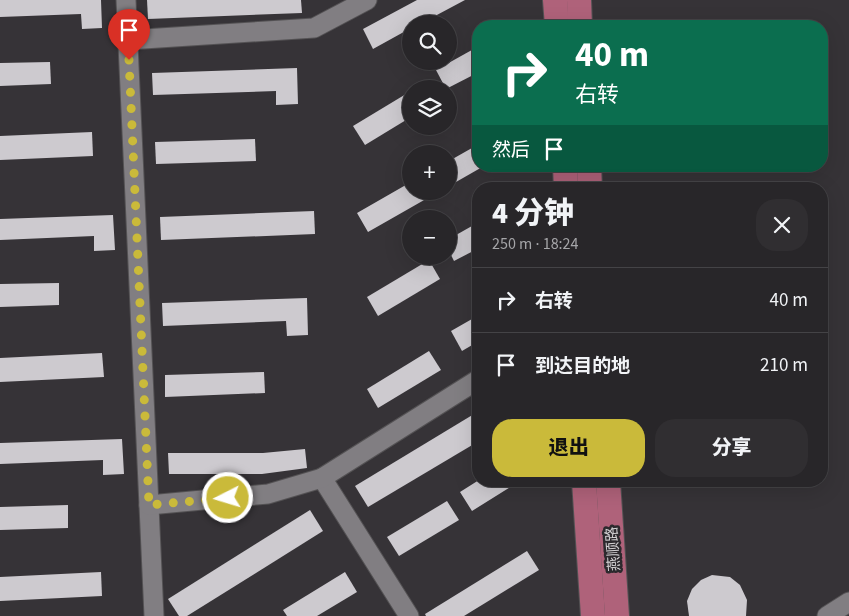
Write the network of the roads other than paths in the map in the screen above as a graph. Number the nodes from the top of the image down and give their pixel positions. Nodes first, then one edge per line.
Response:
1 (126, 0) edge
2 (368, 0) edge
3 (555, 0) edge
4 (579, 0) edge
5 (557, 20) edge
6 (580, 20) edge
7 (128, 40) junction
8 (472, 383) edge
9 (322, 478) junction
10 (584, 487) edge
11 (608, 487) edge
12 (149, 505) junction
13 (849, 602) edge
14 (154, 616) edge
15 (409, 616) edge
16 (593, 616) edge
17 (617, 616) edge
18 (827, 616) edge

1 - 7 street
2 - 7 street
3 - 5 main road
4 - 6 main road
7 - 12 street
8 - 9 street
9 - 12 street
9 - 15 street
10 - 16 main road, 燕顺路
11 - 17 main road, 燕顺路
12 - 14 street
13 - 18 street

